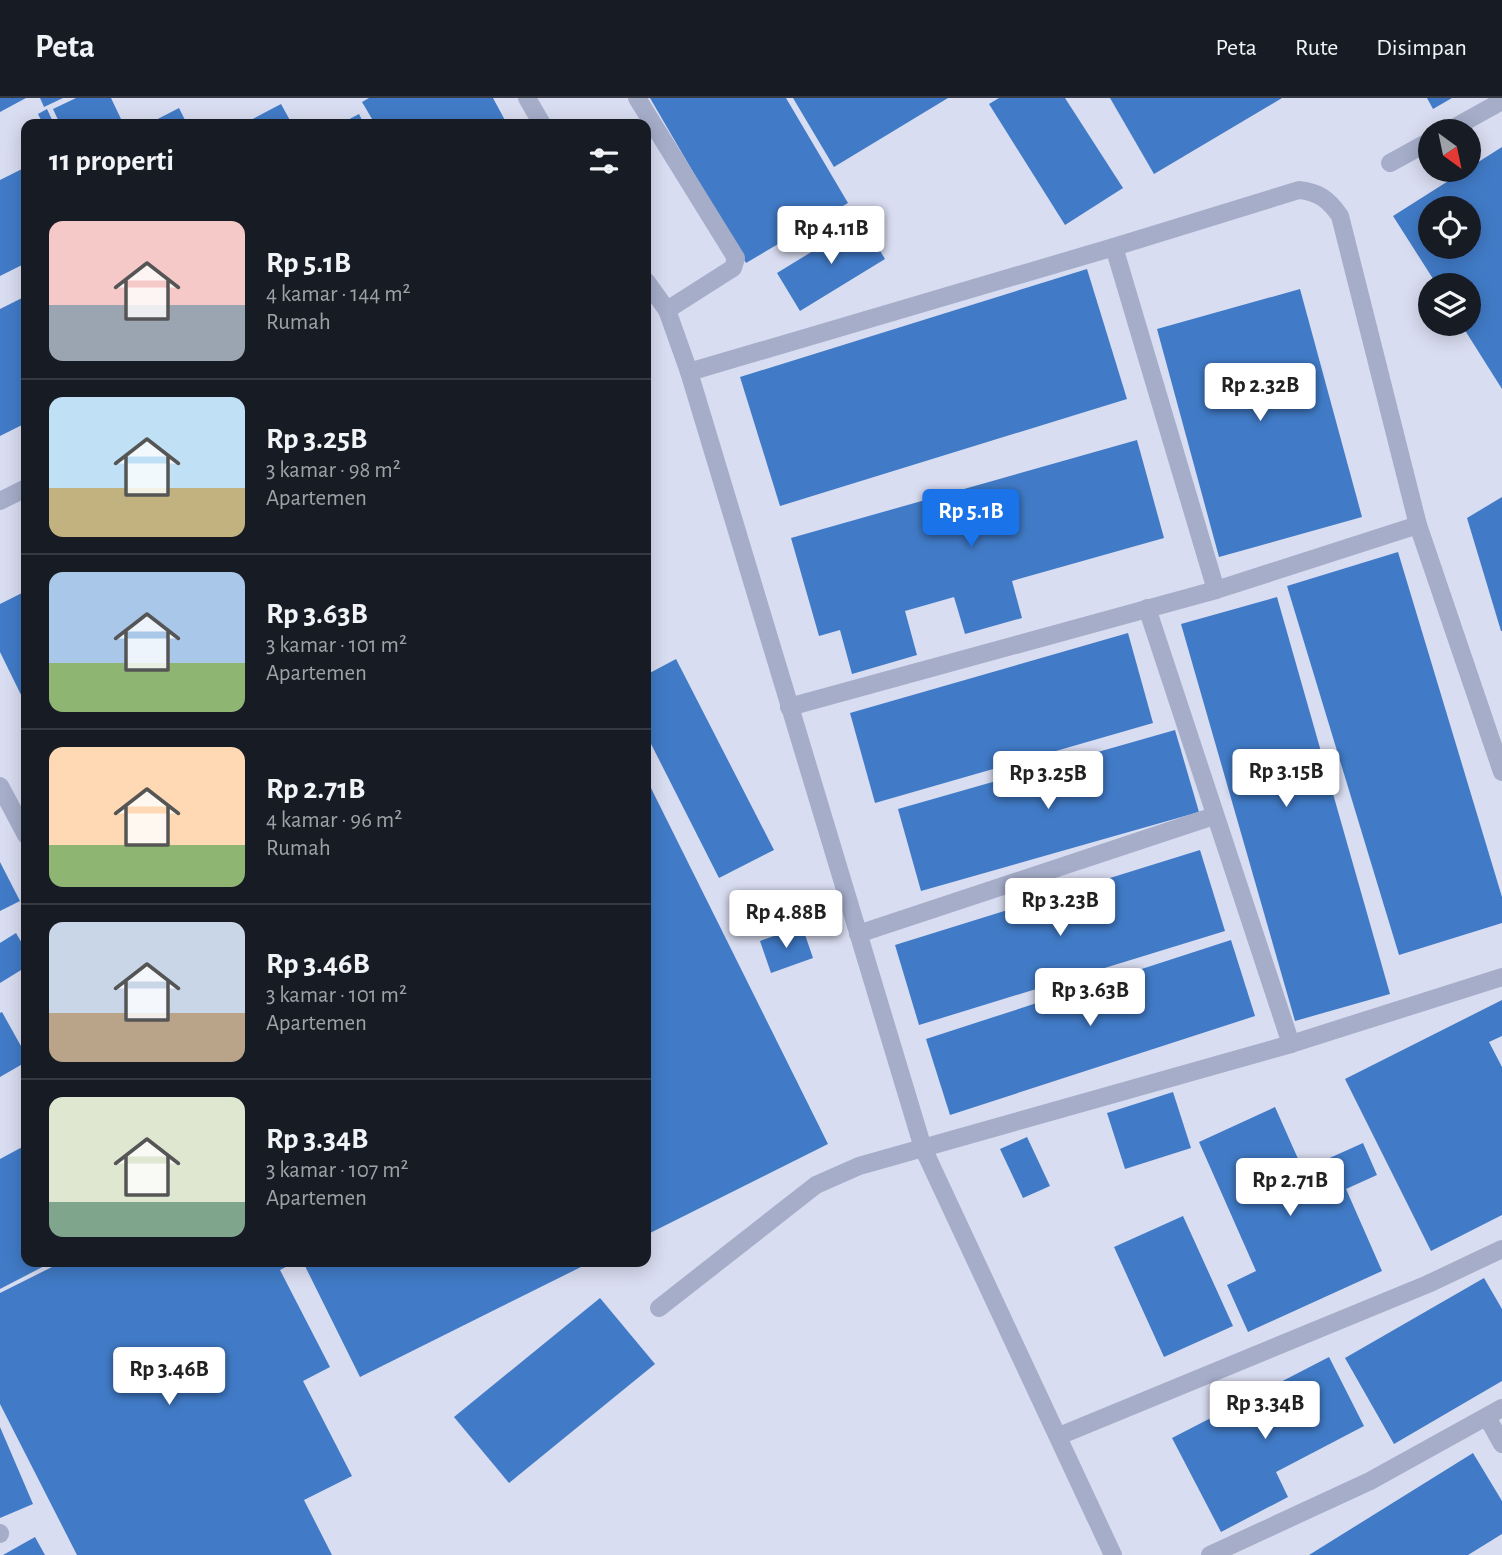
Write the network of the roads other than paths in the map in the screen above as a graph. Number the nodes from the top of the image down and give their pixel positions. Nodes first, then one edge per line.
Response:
1 (527, 98) edge
2 (637, 98) edge
3 (1502, 101) edge
4 (539, 119) edge
5 (650, 119) edge
6 (1470, 119) edge
7 (651, 121) edge
8 (1418, 148) edge
9 (1390, 163) dead end
10 (1114, 247) junction
11 (651, 288) edge
12 (667, 310) junction
13 (689, 372) junction
14 (21, 490) edge
15 (0, 501) edge
16 (1418, 525) junction
17 (1216, 590) junction
18 (1147, 608) junction
19 (789, 707) junction
20 (1502, 772) edge
21 (0, 786) edge
22 (1214, 816) junction
23 (21, 826) edge
24 (858, 934) junction
25 (1502, 977) edge
26 (1291, 1044) junction
27 (923, 1148) junction
28 (1502, 1249) edge
29 (659, 1308) dead end
30 (1495, 1412) edge
31 (1059, 1436) junction
32 (1502, 1444) edge
33 (1113, 1555) edge
34 (1210, 1555) edge

1 - 4 street
2 - 5 street
3 - 6 street
7 - 12 street
8 - 9 street
10 - 13 street
10 - 16 street
10 - 17 street
11 - 12 street
12 - 13 street
13 - 19 street
14 - 15 street
16 - 17 street
16 - 20 street
17 - 18 street
18 - 19 street
18 - 22 street
19 - 24 street
21 - 23 street
22 - 24 street
22 - 26 street
24 - 27 street
25 - 26 street
26 - 27 street
27 - 29 street
27 - 31 street
28 - 31 street
30 - 32 street
30 - 34 street
31 - 33 street

